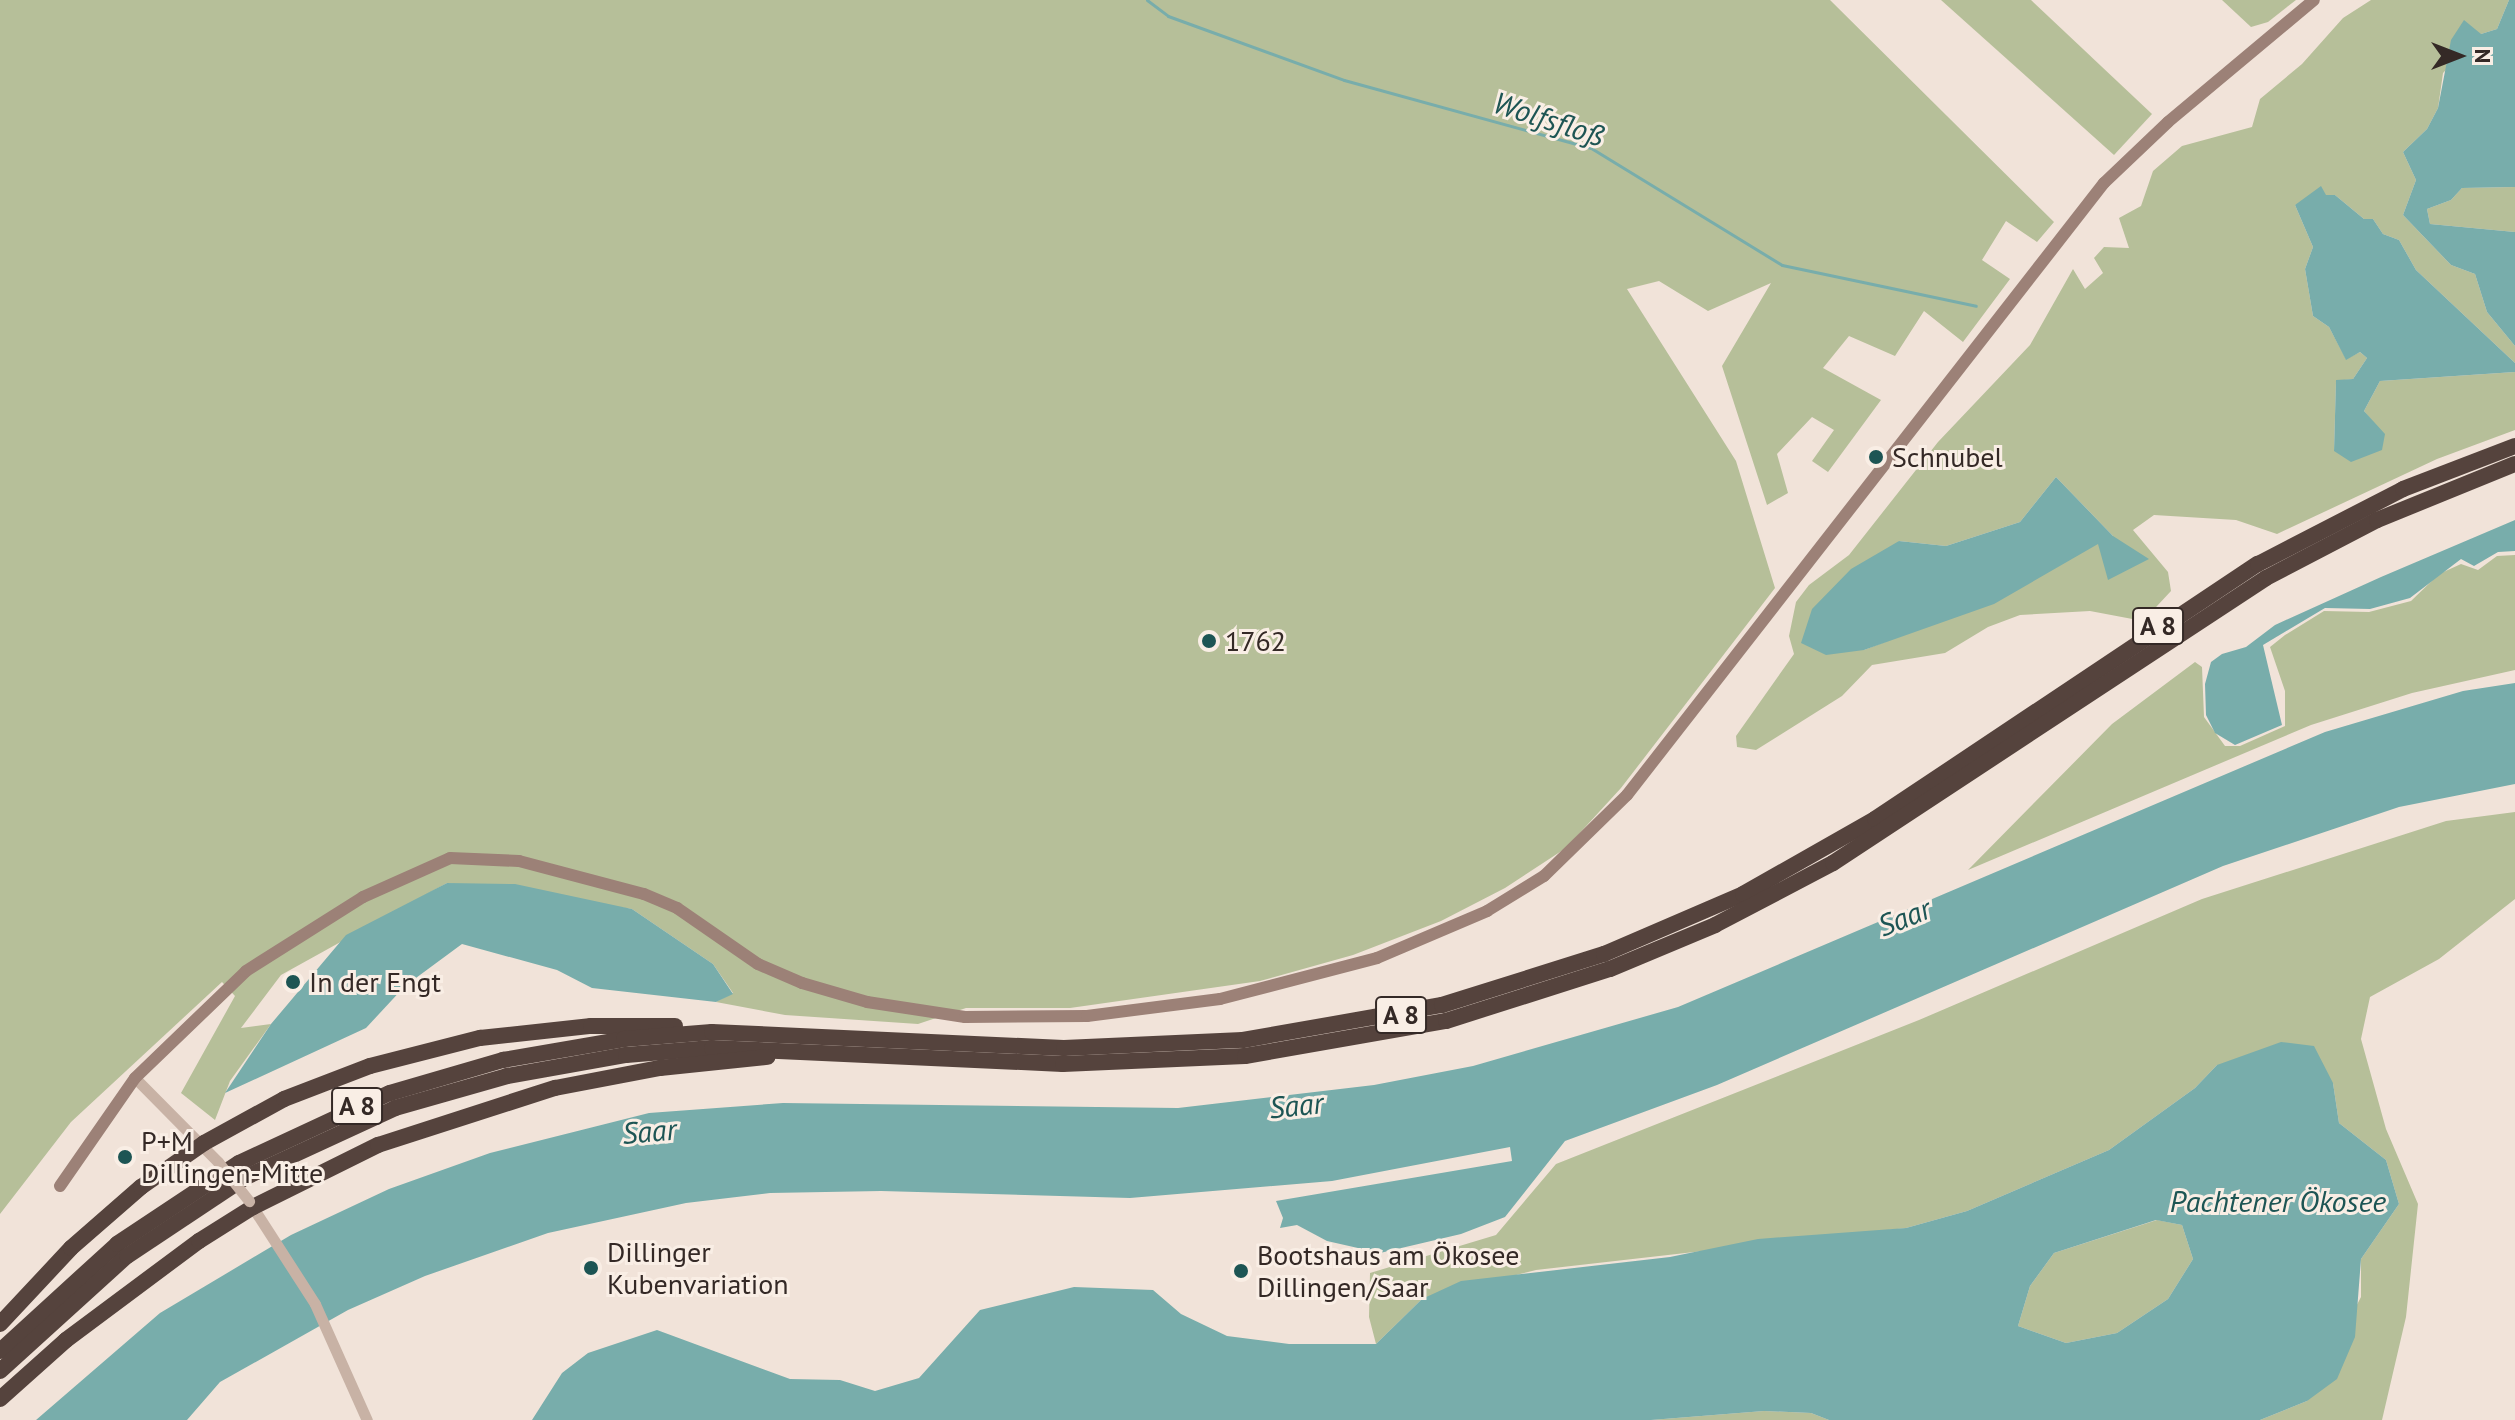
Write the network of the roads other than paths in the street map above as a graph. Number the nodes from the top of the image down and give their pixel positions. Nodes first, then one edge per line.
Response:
1 (2314, 0) edge
2 (2515, 446) edge
3 (2515, 464) edge
4 (1829, 856) junction
5 (1789, 879) junction
6 (785, 1032) junction
7 (811, 1049) junction
8 (135, 1078) junction
9 (204, 1143) junction
10 (60, 1186) dead end
11 (254, 1207) junction
12 (0, 1324) edge
13 (0, 1351) edge
14 (0, 1371) edge
15 (0, 1399) edge
16 (367, 1420) edge

1 - 8 main road
2 - 4 highway, A 8
3 - 4 highway, A 8
4 - 5 highway, A 8
5 - 6 highway, A 8
5 - 7 highway, A 8
6 - 9 highway
6 - 13 highway, A 8
7 - 11 highway
7 - 14 highway, A 8
8 - 9 street
8 - 10 main road
9 - 11 street, bridge
9 - 12 highway
11 - 15 highway
11 - 16 street

